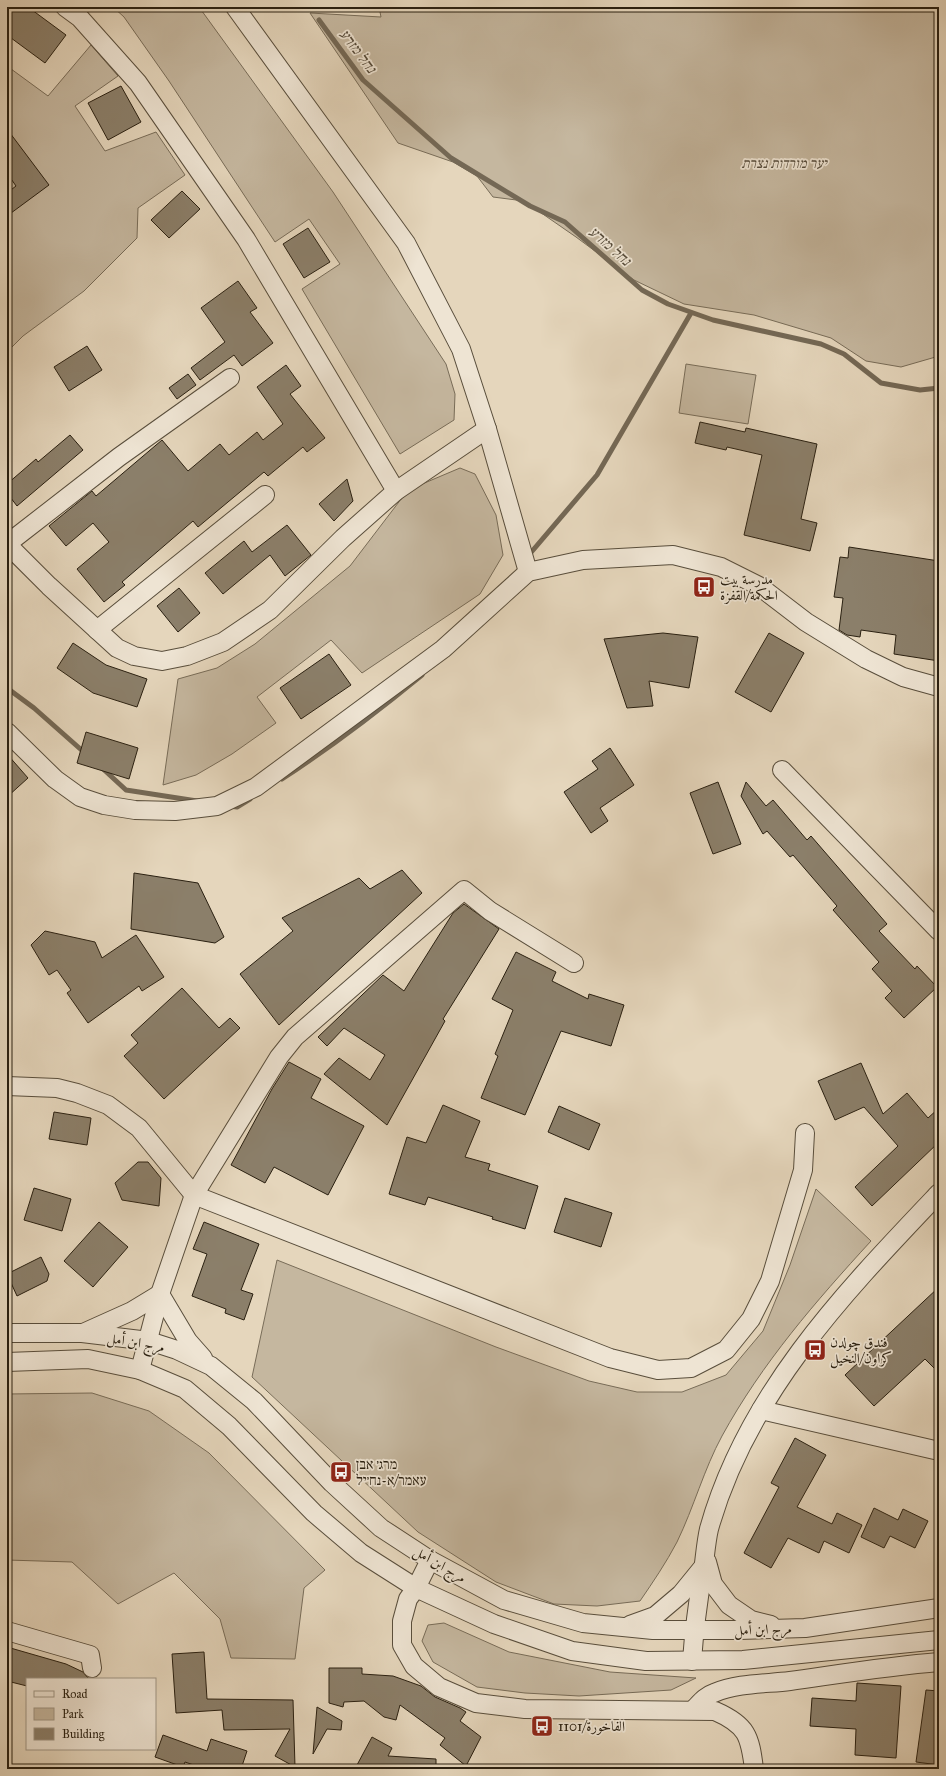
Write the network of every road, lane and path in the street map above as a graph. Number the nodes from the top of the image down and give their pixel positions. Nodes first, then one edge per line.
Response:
1 (65, 7) edge
2 (235, 7) edge
3 (230, 378) dead end
4 (487, 429) junction
5 (396, 491) junction
6 (264, 495) dead end
7 (7, 544) edge
8 (528, 572) junction
9 (97, 630) junction
10 (939, 687) edge
11 (7, 732) edge
12 (782, 770) dead end
13 (939, 931) edge
14 (574, 963) dead end
15 (7, 1086) edge
16 (805, 1133) dead end
17 (939, 1192) edge
18 (194, 1195) junction
19 (160, 1294) junction
20 (7, 1333) edge
21 (82, 1334) junction
22 (149, 1341) junction
23 (7, 1362) edge
24 (211, 1366) junction
25 (140, 1370) junction
26 (761, 1410) junction
27 (939, 1451) edge
28 (430, 1560) junction
29 (704, 1561) junction
30 (416, 1588) junction
31 (939, 1608) edge
32 (624, 1627) junction
33 (787, 1629) junction
34 (694, 1630) junction
35 (7, 1631) edge
36 (939, 1640) edge
37 (692, 1661) junction
38 (939, 1662) edge
39 (92, 1668) dead end
40 (693, 1710) junction
41 (754, 1769) edge

1 - 5 street
2 - 4 street
3 - 7 street
4 - 5 street
4 - 8 street
5 - 9 street
6 - 9 street
7 - 9 street
8 - 10 street
8 - 11 street
12 - 13 street
14 - 18 street
15 - 18 street
16 - 18 street
17 - 26 street
18 - 19 street
19 - 21 street
19 - 22 street
19 - 24 street
20 - 21 street, مرج ابن أمل
21 - 22 street, مرج ابن أمل
22 - 24 street, مرج ابن أمل
22 - 25 street
23 - 25 street, مرج ابن أمل
24 - 28 street, مرج ابن أمل
25 - 30 street, مرج ابن أمل
26 - 27 street
26 - 29 street
28 - 30 street
28 - 32 street, مرج ابن أمل
29 - 32 street
29 - 33 street
29 - 34 street
30 - 37 street, مرج ابن أمل
30 - 40 street
31 - 33 street, مرج ابن أمل
32 - 34 street, مرج ابن أمل
33 - 34 street, مرج ابن أمل
34 - 37 street
35 - 39 street
36 - 37 street, مرج ابن أمل
38 - 40 street
40 - 41 street

